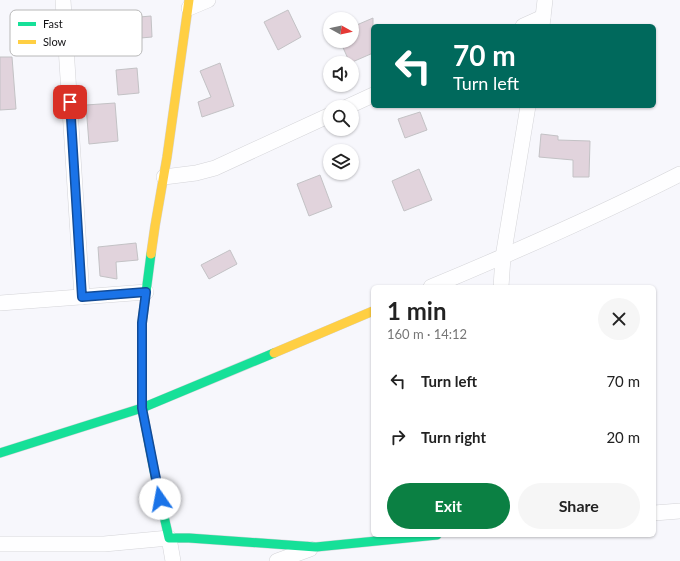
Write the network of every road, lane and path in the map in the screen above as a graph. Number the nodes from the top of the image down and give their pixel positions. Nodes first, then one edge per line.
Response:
1 (63, 0) edge
2 (208, 0) edge
3 (545, 0) edge
4 (189, 4) edge
5 (64, 10) edge
6 (542, 21) edge
7 (531, 24) edge
8 (67, 56) edge
9 (371, 96) edge
10 (359, 101) edge
11 (528, 108) edge
12 (323, 118) edge
13 (680, 174) edge
14 (164, 177) junction
15 (503, 257) junction
16 (436, 285) edge
17 (501, 285) edge
18 (146, 292) junction
19 (82, 297) junction
20 (0, 303) edge
21 (371, 312) edge
22 (142, 408) junction
23 (0, 453) edge
24 (680, 511) edge
25 (656, 513) edge
26 (417, 537) edge
27 (169, 538) junction
28 (0, 544) edge
29 (316, 547) junction
30 (172, 561) edge
31 (276, 561) edge

1 - 5 street
2 - 4 street
3 - 6 street
4 - 14 street
6 - 7 street
8 - 19 street
9 - 10 street
11 - 15 street
12 - 14 street
13 - 15 street
14 - 18 street
15 - 16 street
15 - 17 street
18 - 19 street
18 - 22 street
19 - 20 street
21 - 22 street
22 - 23 street
22 - 27 street
24 - 25 street
26 - 29 street
27 - 28 street
27 - 29 street
27 - 30 street
29 - 31 street

